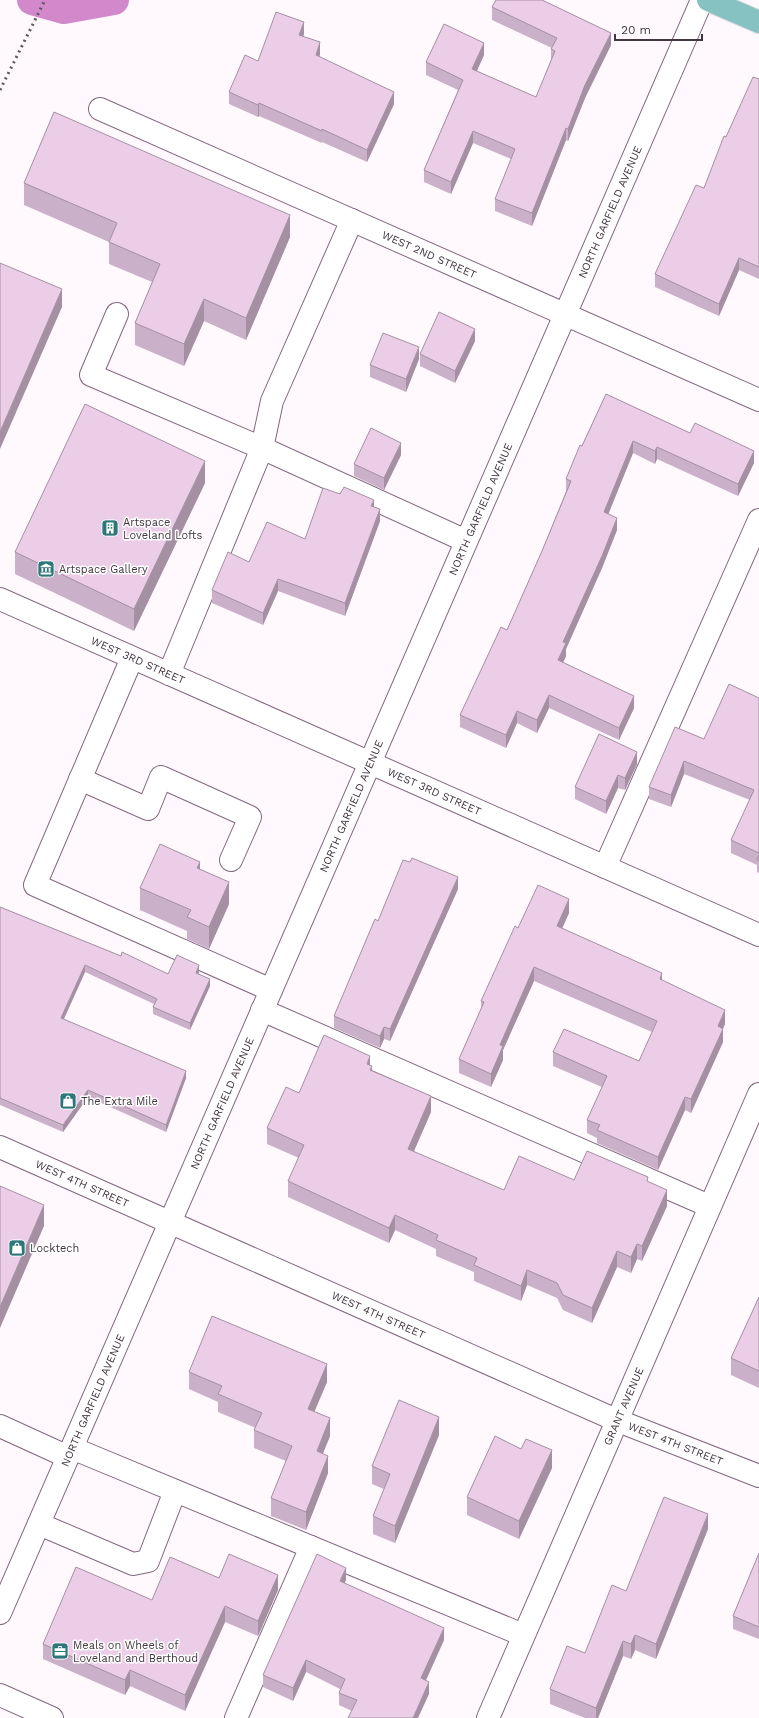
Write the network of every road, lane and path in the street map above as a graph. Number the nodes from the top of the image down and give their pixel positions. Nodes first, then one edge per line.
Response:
1 (702, 0) edge
2 (708, 0) edge
3 (759, 22) edge
4 (100, 110) dead end
5 (352, 220) junction
6 (117, 314) dead end
7 (565, 314) junction
8 (759, 400) edge
9 (262, 448) junction
10 (759, 520) edge
11 (466, 541) junction
12 (0, 599) edge
13 (132, 658) junction
14 (169, 674) junction
15 (370, 764) junction
16 (80, 779) junction
17 (231, 860) dead end
18 (605, 867) junction
19 (759, 935) edge
20 (271, 990) junction
21 (262, 1010) junction
22 (759, 1094) edge
23 (0, 1147) edge
24 (709, 1206) junction
25 (170, 1222) junction
26 (616, 1420) junction
27 (0, 1426) edge
28 (70, 1452) junction
29 (759, 1476) edge
30 (176, 1491) junction
31 (39, 1524) junction
32 (311, 1547) junction
33 (5, 1589) edge
34 (0, 1613) edge
35 (523, 1635) junction
36 (0, 1695) edge
37 (52, 1718) edge
38 (236, 1718) edge
39 (488, 1718) edge

1 - 7 street, NORTH GARFIELD AVENUE
2 - 3 main road
4 - 5 street, WEST 2ND STREET
5 - 7 street, WEST 2ND STREET
5 - 9 street
6 - 9 street
7 - 8 street, WEST 2ND STREET
7 - 11 street, NORTH GARFIELD AVENUE
9 - 11 street
9 - 14 street
10 - 18 street
11 - 15 street, NORTH GARFIELD AVENUE
12 - 13 street, WEST 3RD STREET
13 - 14 street, WEST 3RD STREET
13 - 16 street
14 - 15 street, WEST 3RD STREET
15 - 18 street, WEST 3RD STREET
15 - 20 street, NORTH GARFIELD AVENUE
16 - 17 street
16 - 20 street
18 - 19 street, WEST 3RD STREET
20 - 21 street, NORTH GARFIELD AVENUE
21 - 24 street
21 - 25 street, NORTH GARFIELD AVENUE
22 - 24 street, GRANT AVENUE
23 - 25 street, WEST 4TH STREET
24 - 26 street, GRANT AVENUE
25 - 26 street, WEST 4TH STREET
25 - 28 street, NORTH GARFIELD AVENUE
26 - 29 street, WEST 4TH STREET
26 - 35 street, GRANT AVENUE
27 - 28 street
28 - 30 street
28 - 31 street, NORTH GARFIELD AVENUE
30 - 31 street
30 - 32 street
31 - 33 street, NORTH GARFIELD AVENUE
32 - 35 street
32 - 38 street
33 - 34 street, NORTH GARFIELD AVENUE
35 - 39 street, GRANT AVENUE
36 - 37 street

